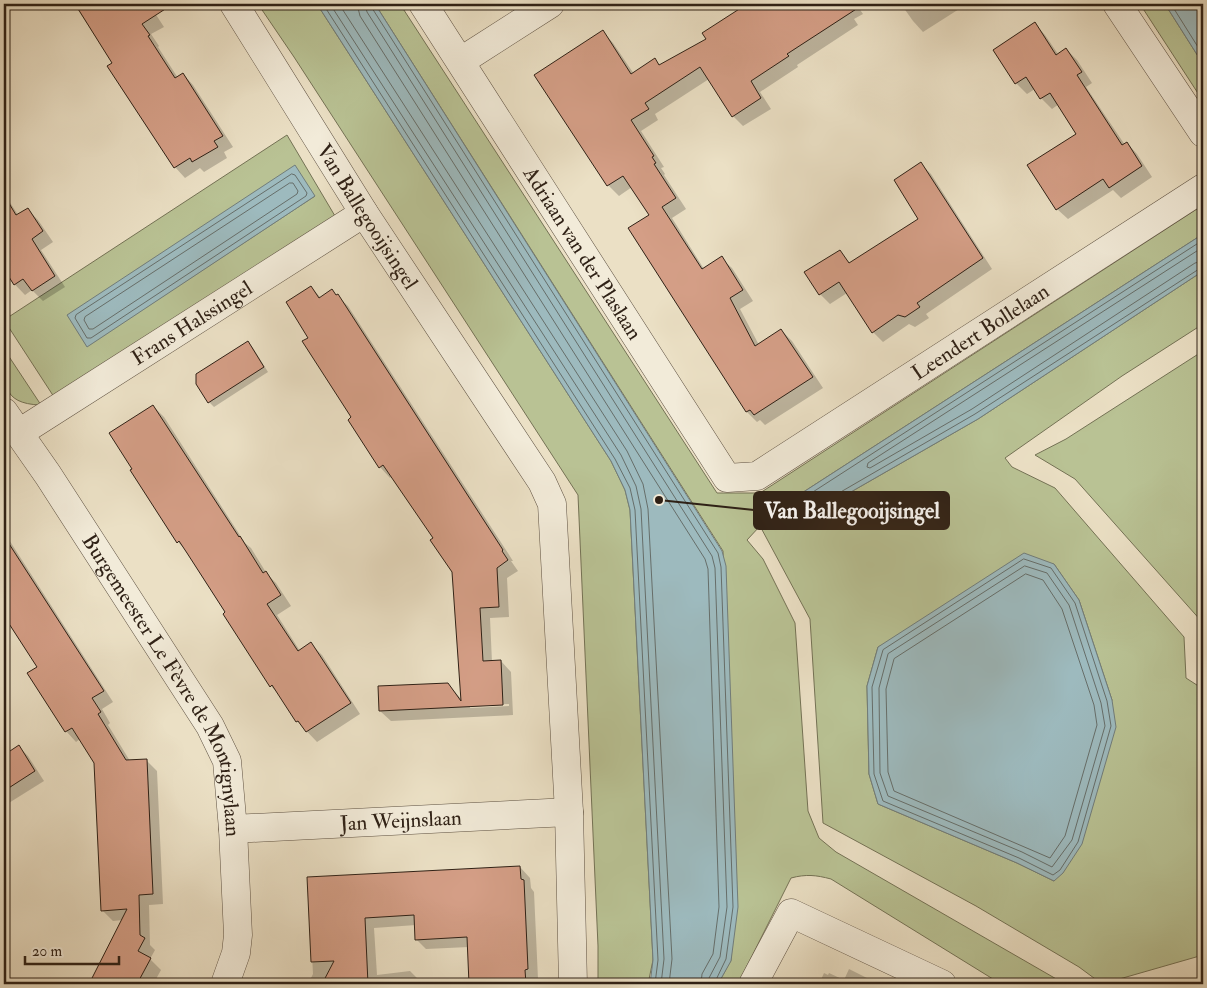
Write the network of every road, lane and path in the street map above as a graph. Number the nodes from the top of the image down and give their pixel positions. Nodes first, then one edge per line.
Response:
1 (234, 4) edge
2 (423, 4) edge
3 (550, 4) edge
4 (1117, 4) edge
5 (461, 61) junction
6 (1203, 133) edge
7 (1203, 188) edge
8 (364, 213) junction
9 (9, 423) edge
10 (757, 476) joint
11 (569, 812) junction
12 (233, 829) junction
13 (226, 984) edge
14 (573, 984) edge
15 (753, 984) edge
16 (942, 984) edge

1 - 8 street, Van Ballegooijsingel
2 - 5 street, Adriaan van der Plaslaan
3 - 5 street
4 - 6 street
5 - 10 street, Adriaan van der Plaslaan
7 - 10 street, Leendert Bollelaan
8 - 9 street, Frans Halssingel
8 - 11 street, Van Ballegooijsingel
9 - 12 street, Burgemeester Le Fèvre de Montignylaan
11 - 12 street, Jan Weijnslaan
11 - 14 street, Van Ballegooijsingel
12 - 13 street, Burgemeester Le Fèvre de Montignylaan
15 - 16 street

